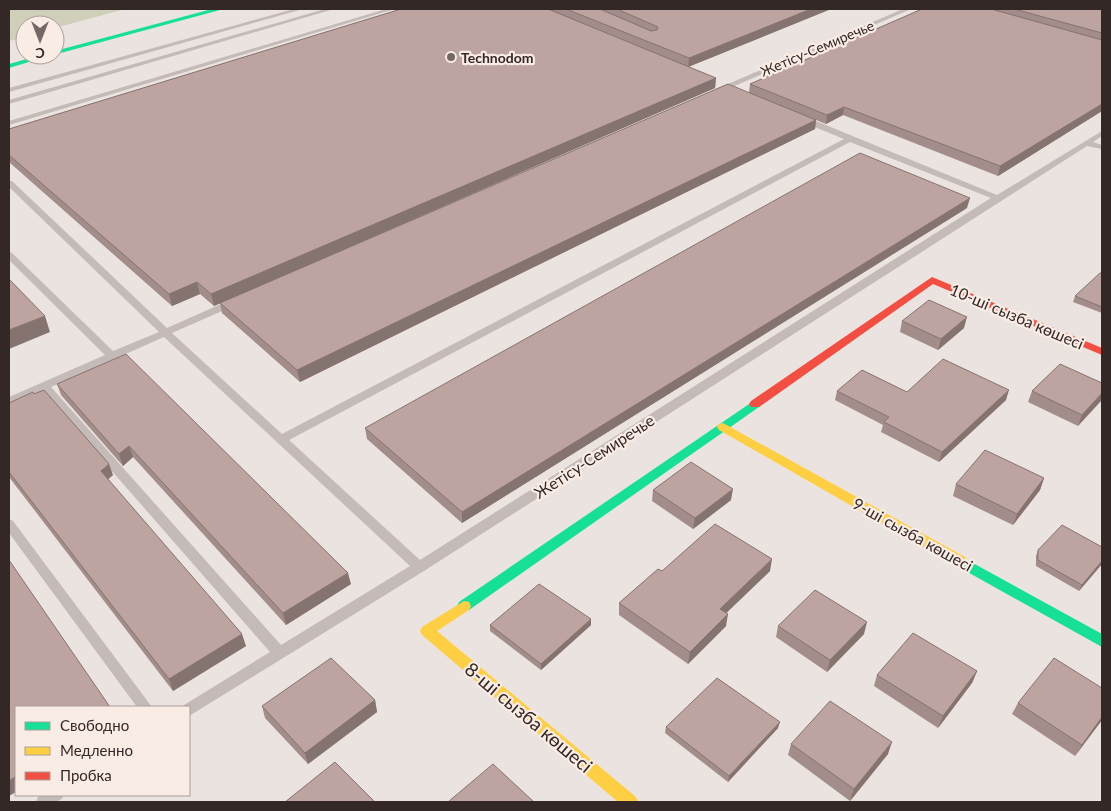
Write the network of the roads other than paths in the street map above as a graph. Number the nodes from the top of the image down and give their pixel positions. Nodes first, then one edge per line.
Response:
1 (182, 9) edge
2 (218, 9) edge
3 (300, 9) edge
4 (331, 9) edge
5 (392, 9) edge
6 (908, 9) edge
7 (65, 40) edge
8 (65, 50) edge
9 (9, 90) edge
10 (708, 95) edge
11 (9, 102) edge
12 (797, 116) edge
13 (9, 123) edge
14 (1102, 133) edge
15 (850, 139) junction
16 (1085, 144) junction
17 (1102, 148) edge
18 (9, 183) edge
19 (998, 198) junction
20 (9, 255) edge
21 (246, 297) edge
22 (165, 332) junction
23 (1102, 352) edge
24 (112, 356) junction
25 (44, 386) junction
26 (9, 401) edge
27 (723, 427) junction
28 (282, 439) junction
29 (9, 524) edge
30 (419, 567) junction
31 (1102, 641) edge
32 (280, 654) junction
33 (144, 706) edge
34 (190, 709) edge
35 (630, 802) edge

1 - 7 street
2 - 8 street
3 - 9 lane
4 - 11 lane
5 - 13 lane
6 - 10 lane, Жетісу-Семиречье
12 - 15 lane
14 - 16 lane, Жетісу-Семиречье
15 - 19 lane
15 - 28 lane
16 - 17 lane
16 - 19 lane, Жетісу-Семиречье
18 - 22 lane
19 - 30 lane, Жетісу-Семиречье
20 - 24 lane
21 - 22 lane
22 - 24 lane
22 - 28 lane
23 - 27 street, 10-ші сызба көшесі
24 - 25 lane
25 - 26 lane
25 - 32 lane
27 - 31 street, 9-ші сызба көшесі
27 - 35 street, 8-ші сызба көшесі
28 - 30 lane
29 - 33 lane
30 - 32 lane, Жетісу-Семиречье
32 - 34 lane, Жетісу-Семиречье

